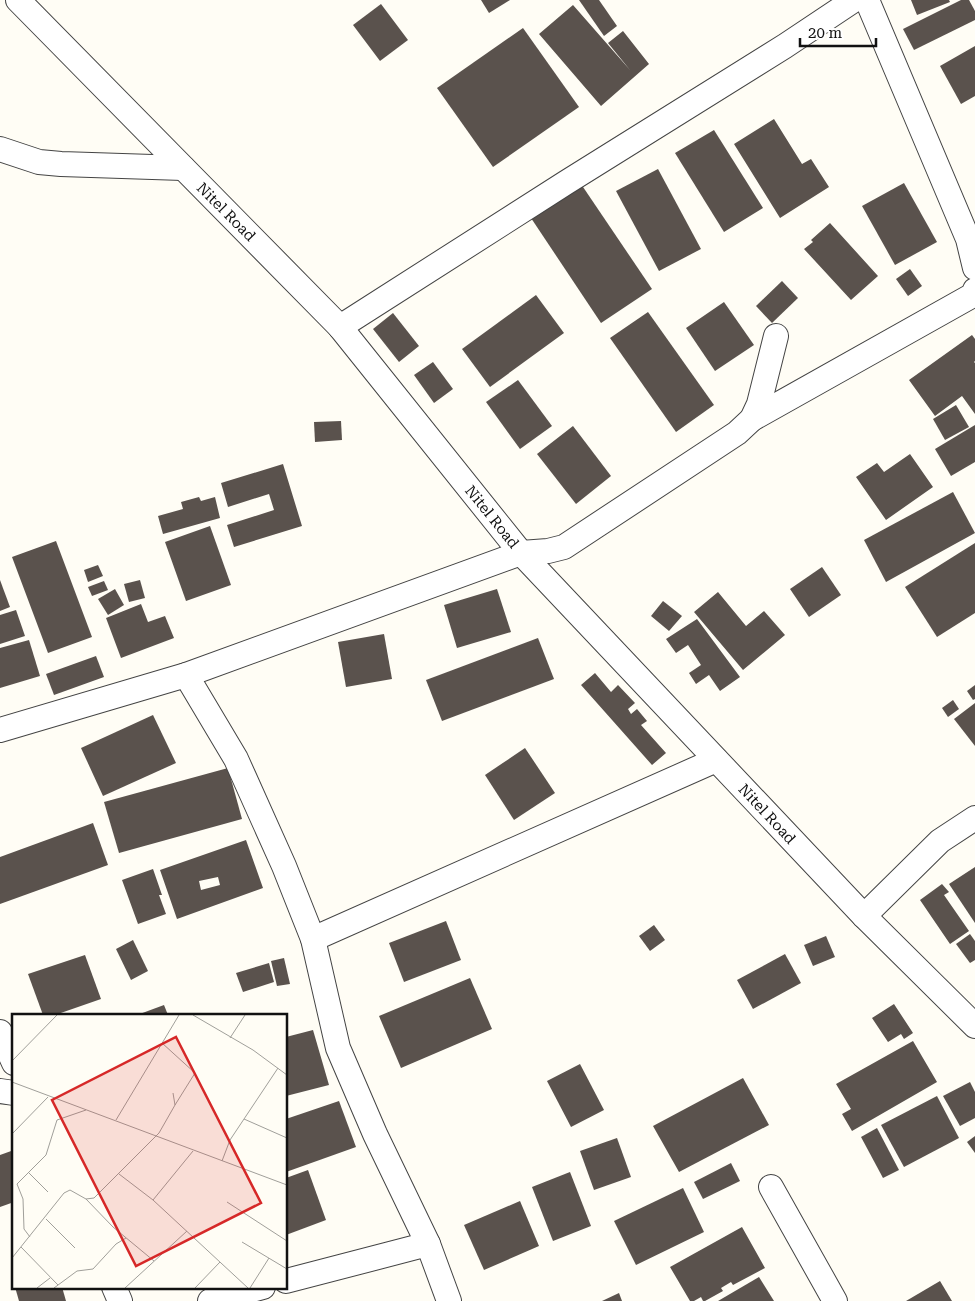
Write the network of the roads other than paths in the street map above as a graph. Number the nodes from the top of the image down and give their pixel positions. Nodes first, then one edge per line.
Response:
1 (18, 0) edge
2 (854, 0) edge
3 (867, 0) edge
4 (0, 149) edge
5 (183, 168) junction
6 (975, 268) edge
7 (975, 290) edge
8 (340, 327) junction
9 (776, 336) dead end
10 (752, 419) junction
11 (521, 552) junction
12 (186, 675) junction
13 (0, 730) edge
14 (716, 760) junction
15 (975, 818) edge
16 (864, 916) junction
17 (313, 939) junction
18 (975, 1026) edge
19 (0, 1032) edge
20 (12, 1059) edge
21 (771, 1187) dead end
22 (428, 1244) junction
23 (288, 1280) edge
24 (114, 1288) edge
25 (259, 1288) edge
26 (120, 1301) edge
27 (210, 1301) edge
28 (449, 1301) edge
29 (835, 1301) edge

1 - 5 street, Nitel Road
2 - 8 street
3 - 6 street
4 - 5 street
5 - 8 street, Nitel Road
7 - 10 street
8 - 11 street, Nitel Road
9 - 10 street
10 - 11 street
11 - 12 street
11 - 14 street, Nitel Road
12 - 13 street
12 - 17 street
14 - 16 street, Nitel Road
14 - 17 street
15 - 16 street
16 - 18 street, Nitel Road
17 - 22 street
19 - 20 street
21 - 29 street
22 - 23 street
22 - 28 street
24 - 26 street
25 - 27 street

